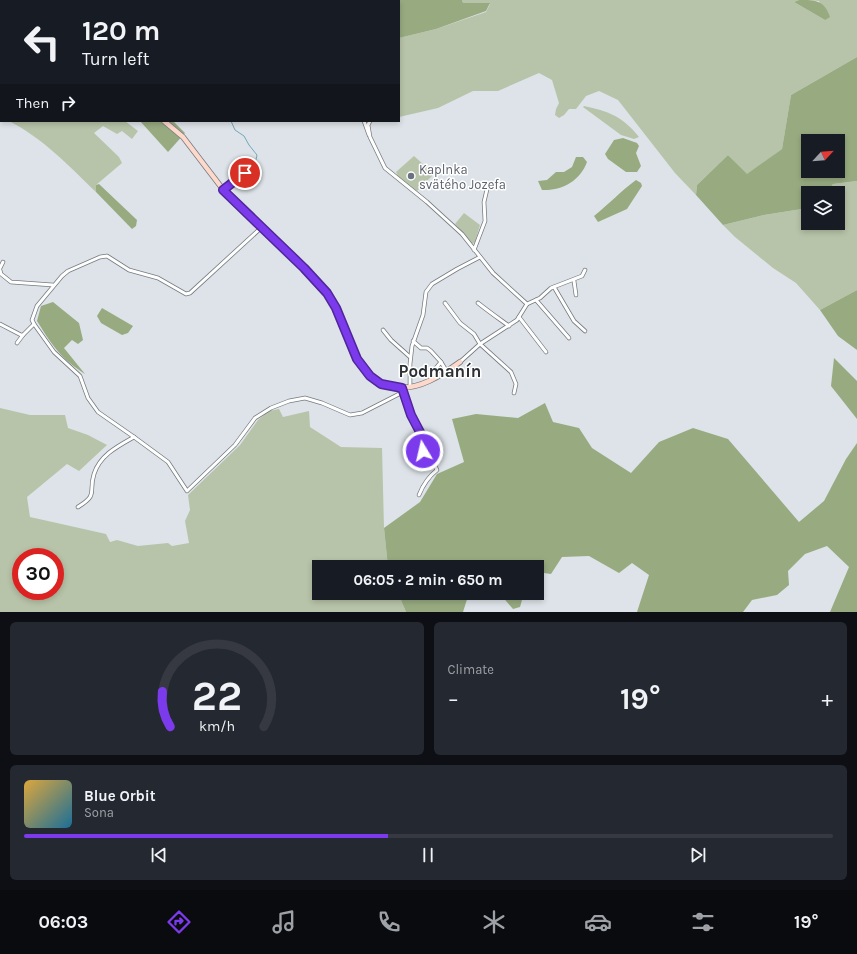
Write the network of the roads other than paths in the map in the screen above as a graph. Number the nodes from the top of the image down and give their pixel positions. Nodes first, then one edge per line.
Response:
1 (165, 122) edge
2 (364, 122) edge
3 (370, 122) edge
4 (370, 137) junction
5 (245, 173) dead end
6 (488, 184) dead end
7 (223, 190) junction
8 (262, 227) junction
9 (474, 250) junction
10 (480, 258) junction
11 (3, 262) dead end
12 (0, 269) edge
13 (584, 270) dead end
14 (574, 281) junction
15 (53, 285) junction
16 (554, 287) junction
17 (576, 295) dead end
18 (536, 300) junction
19 (445, 303) dead end
20 (478, 303) dead end
21 (527, 304) junction
22 (518, 317) junction
23 (0, 324) edge
24 (34, 324) junction
25 (508, 326) junction
26 (383, 330) dead end
27 (585, 331) dead end
28 (23, 335) junction
29 (569, 338) dead end
30 (413, 341) junction
31 (17, 343) dead end
32 (480, 344) junction
33 (546, 352) dead end
34 (410, 357) junction
35 (441, 362) junction
36 (460, 362) joint
37 (447, 372) junction
38 (432, 380) junction
39 (410, 387) junction
40 (403, 390) junction
41 (514, 393) dead end
42 (134, 437) junction
43 (418, 495) dead end
44 (78, 506) dead end

1 - 7 street
2 - 4 street
3 - 4 street
4 - 9 street
5 - 7 street
6 - 9 street
7 - 8 street
8 - 15 street
8 - 40 street
9 - 10 street
10 - 21 street
10 - 30 street
11 - 12 street
12 - 15 street
13 - 14 street
14 - 16 street
14 - 17 street
15 - 24 street
16 - 18 street
16 - 27 street
18 - 21 street
18 - 29 street
19 - 32 street
20 - 25 street
21 - 22 street
22 - 25 street
22 - 33 street
23 - 28 street
24 - 28 street
24 - 42 street
25 - 32 street
26 - 34 street
28 - 31 street
30 - 34 street
30 - 35 street
32 - 36 street
32 - 41 street
34 - 39 street
35 - 37 street
35 - 38 street
36 - 37 street
37 - 38 street
38 - 39 street
39 - 40 street
40 - 42 street
40 - 43 street
42 - 44 street

